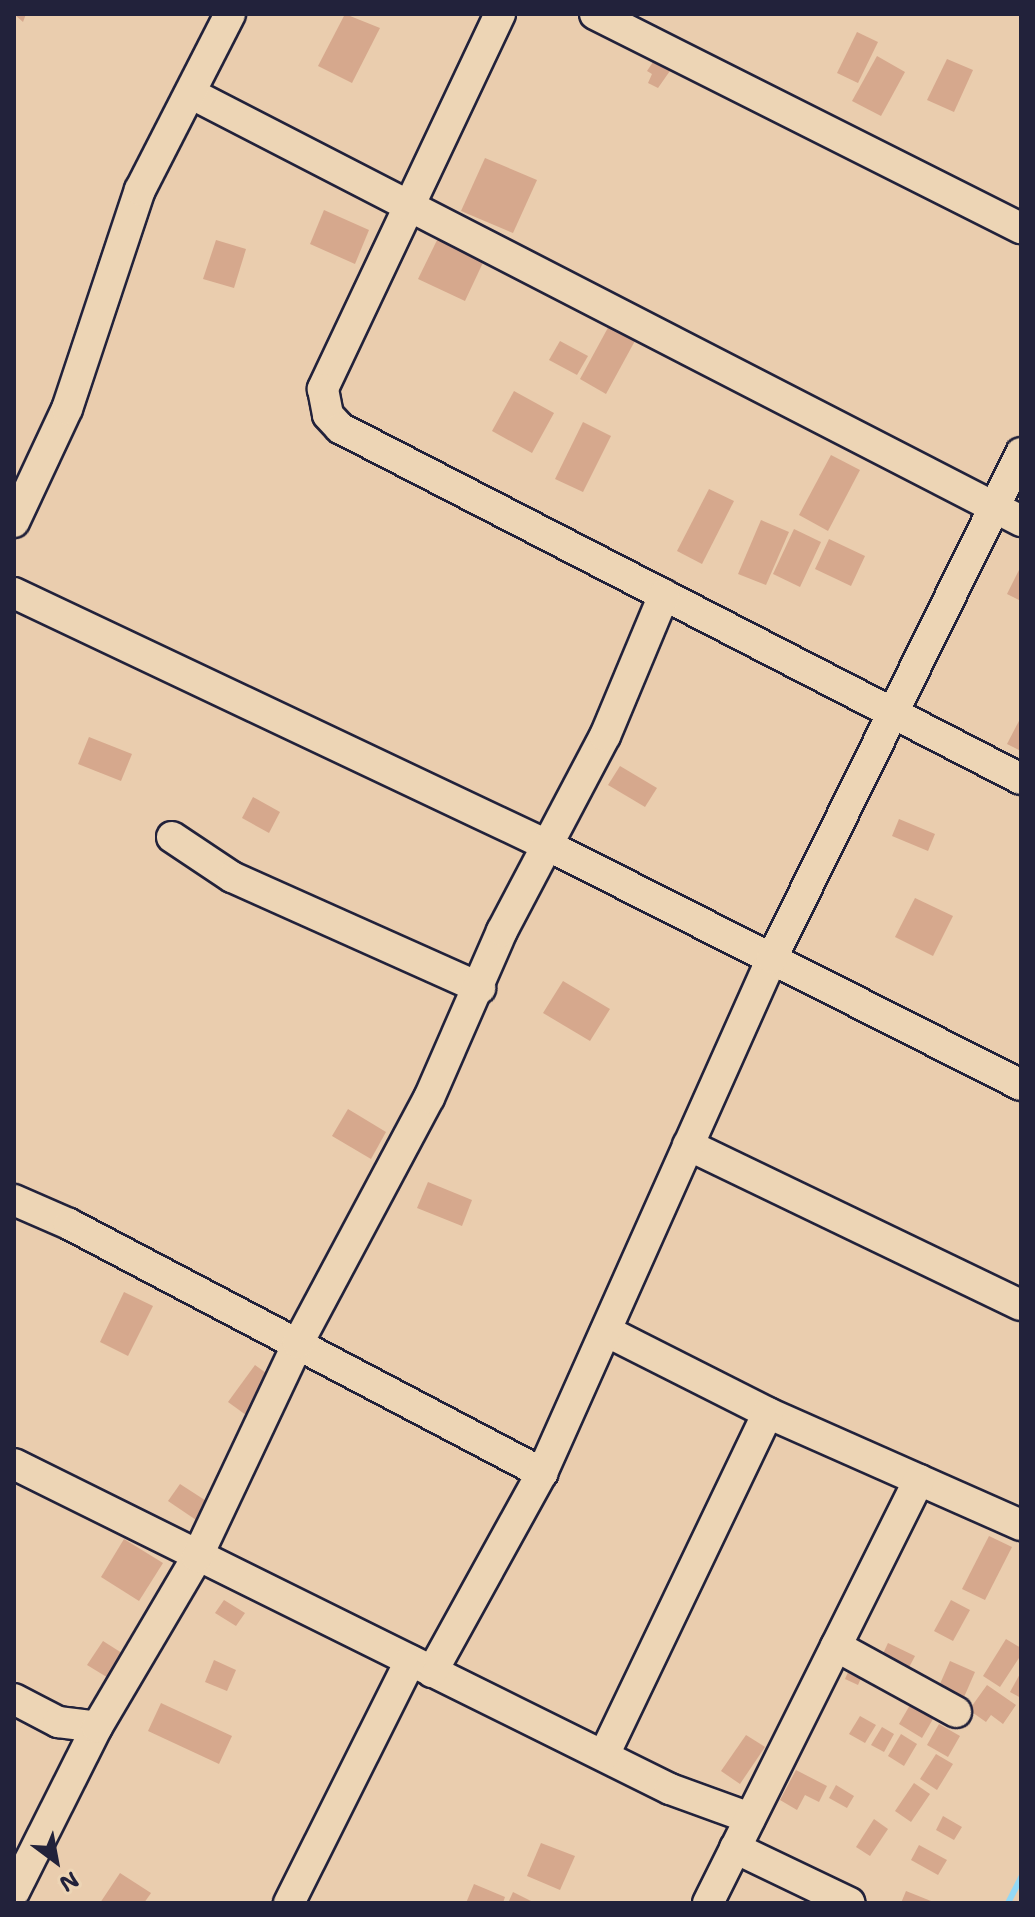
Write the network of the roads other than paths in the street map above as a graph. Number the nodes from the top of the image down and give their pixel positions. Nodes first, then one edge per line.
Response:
1 (230, 14) edge
2 (500, 14) edge
3 (595, 14) edge
4 (192, 94) junction
5 (408, 206) junction
6 (1021, 228) edge
7 (1021, 453) edge
8 (994, 508) junction
9 (1021, 521) edge
10 (14, 522) edge
11 (14, 593) edge
12 (664, 595) junction
13 (893, 713) junction
14 (1021, 779) edge
15 (172, 837) dead end
16 (549, 846) junction
17 (772, 958) junction
18 (480, 988) junction
19 (1021, 1085) edge
20 (688, 1145) junction
21 (14, 1200) edge
22 (1021, 1305) edge
23 (606, 1331) junction
24 (298, 1343) junction
25 (768, 1413) junction
26 (542, 1473) junction
27 (18, 1476) edge
28 (919, 1480) junction
29 (1021, 1525) edge
30 (197, 1557) junction
31 (836, 1646) junction
32 (421, 1667) junction
33 (14, 1699) edge
34 (956, 1712) dead end
35 (97, 1727) junction
36 (604, 1755) junction
37 (750, 1818) junction
38 (735, 1848) junction
39 (14, 1892) edge
40 (289, 1903) edge
41 (708, 1903) edge
42 (850, 1903) edge

1 - 4 street
2 - 5 street
3 - 6 street
4 - 5 street
4 - 10 street
5 - 8 street
5 - 12 street
7 - 8 street
8 - 9 street
8 - 13 street
11 - 16 street
12 - 13 street
12 - 16 street
13 - 14 street
13 - 17 street
15 - 18 street
16 - 17 street
16 - 18 street
17 - 19 street
17 - 20 street
18 - 24 street
20 - 22 street
20 - 23 street
21 - 24 street
23 - 25 street
23 - 26 street
24 - 26 street
24 - 30 street
25 - 28 street
25 - 36 street
26 - 32 street
27 - 30 street
28 - 29 street
28 - 31 street
30 - 32 street
30 - 35 street
31 - 34 street
31 - 37 street
32 - 36 street
32 - 40 street
33 - 35 street
35 - 39 street
36 - 37 street
37 - 38 street
38 - 41 street
38 - 42 street

